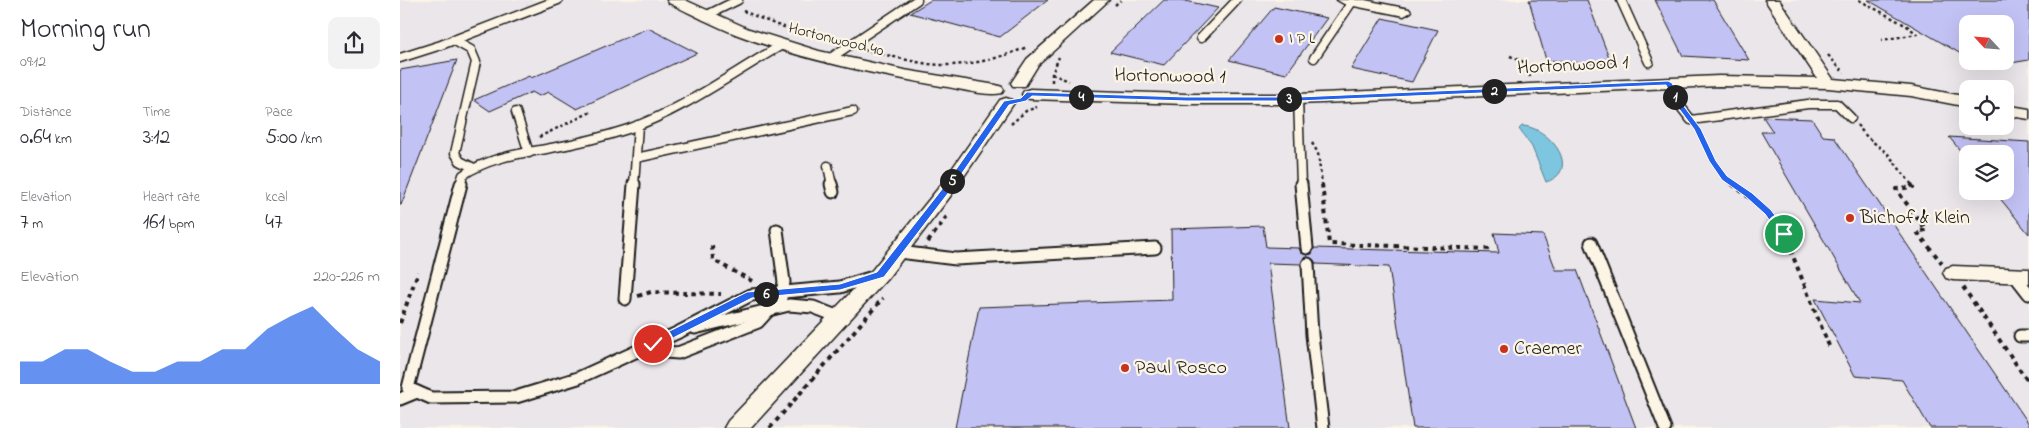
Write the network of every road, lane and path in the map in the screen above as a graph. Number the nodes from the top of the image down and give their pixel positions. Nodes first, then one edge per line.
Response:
1 (558, 0) edge
2 (674, 0) edge
3 (738, 0) edge
4 (916, 0) edge
5 (1102, 0) edge
6 (1237, 0) edge
7 (1621, 0) edge
8 (1772, 0) edge
9 (1859, 0) edge
10 (1348, 1) edge
11 (728, 5) junction
12 (1404, 12) dead end
13 (705, 16) junction
14 (1201, 38) dead end
15 (453, 40) junction
16 (1882, 40) dead end
17 (782, 45) junction
18 (849, 45) junction
19 (1030, 46) dead end
20 (1827, 53) dead end
21 (1510, 56) dead end
22 (400, 58) edge
23 (1314, 58) dead end
24 (829, 59) junction
25 (1649, 62) dead end
26 (1852, 76) dead end
27 (1531, 80) dead end
28 (1668, 83) junction
29 (1828, 83) junction
30 (1024, 88) junction
31 (1001, 96) junction
32 (1298, 99) junction
33 (1959, 100) edge
34 (1043, 105) dead end
35 (516, 112) dead end
36 (590, 112) dead end
37 (853, 112) dead end
38 (2014, 112) edge
39 (2029, 114) edge
40 (1851, 118) joint
41 (1691, 120) junction
42 (638, 125) junction
43 (1005, 132) dead end
44 (1311, 136) dead end
45 (527, 148) junction
46 (636, 158) junction
47 (828, 166) dead end
48 (472, 167) junction
49 (833, 192) dead end
50 (950, 212) dead end
51 (777, 230) dead end
52 (929, 241) dead end
53 (1591, 243) dead end
54 (712, 246) dead end
55 (1155, 248) dead end
56 (1307, 248) dead end
57 (1492, 249) dead end
58 (899, 252) junction
59 (1308, 264) dead end
60 (418, 272) dead end
61 (1954, 274) junction
62 (2022, 276) edge
63 (755, 283) dead end
64 (884, 283) junction
65 (782, 292) junction
66 (727, 294) dead end
67 (2029, 294) edge
68 (625, 299) joint
69 (789, 305) junction
70 (770, 309) junction
71 (839, 317) junction
72 (400, 322) edge
73 (679, 332) junction
74 (653, 344) junction
75 (1829, 346) dead end
76 (2029, 383) edge
77 (417, 392) junction
78 (400, 399) edge
79 (736, 428) edge
80 (770, 428) edge
81 (1323, 428) edge
82 (1664, 428) edge

1 - 15 lane
2 - 13 street, Hortonwood 40
3 - 11 lane
4 - 18 lane
5 - 30 street
6 - 14 lane
7 - 25 lane
8 - 29 street
9 - 16 path
10 - 12 street
10 - 23 lane
11 - 13 lane
11 - 18 path
13 - 17 street, Hortonwood 40
15 - 22 lane
15 - 48 lane
17 - 24 street, Hortonwood 40
17 - 42 lane
18 - 19 path
18 - 24 lane
20 - 26 path
21 - 27 path
24 - 31 street, Hortonwood 40
28 - 29 street, Hortonwood 1
28 - 32 street, Hortonwood 1
28 - 41 lane
29 - 33 street, Hortonwood 1
30 - 31 street
30 - 32 street, Hortonwood 1
31 - 58 street
32 - 56 lane
34 - 43 path
35 - 45 lane
36 - 45 path
37 - 46 lane
38 - 39 street
40 - 41 lane
40 - 61 path
41 - 75 path
42 - 45 lane
42 - 46 lane
44 - 57 path
45 - 48 lane
46 - 68 lane
47 - 49 lane
48 - 77 lane
50 - 52 path
51 - 65 lane
53 - 82 lane
54 - 63 path
55 - 58 lane
58 - 64 street
59 - 81 lane
60 - 72 path
61 - 62 street
61 - 76 path
62 - 67 lane
64 - 65 lane
64 - 71 street
64 - 80 path
65 - 69 lane
65 - 73 lane
66 - 68 path
69 - 70 lane
69 - 71 lane
70 - 73 lane
70 - 74 lane
71 - 79 street
73 - 74 lane
74 - 77 lane
77 - 78 lane

